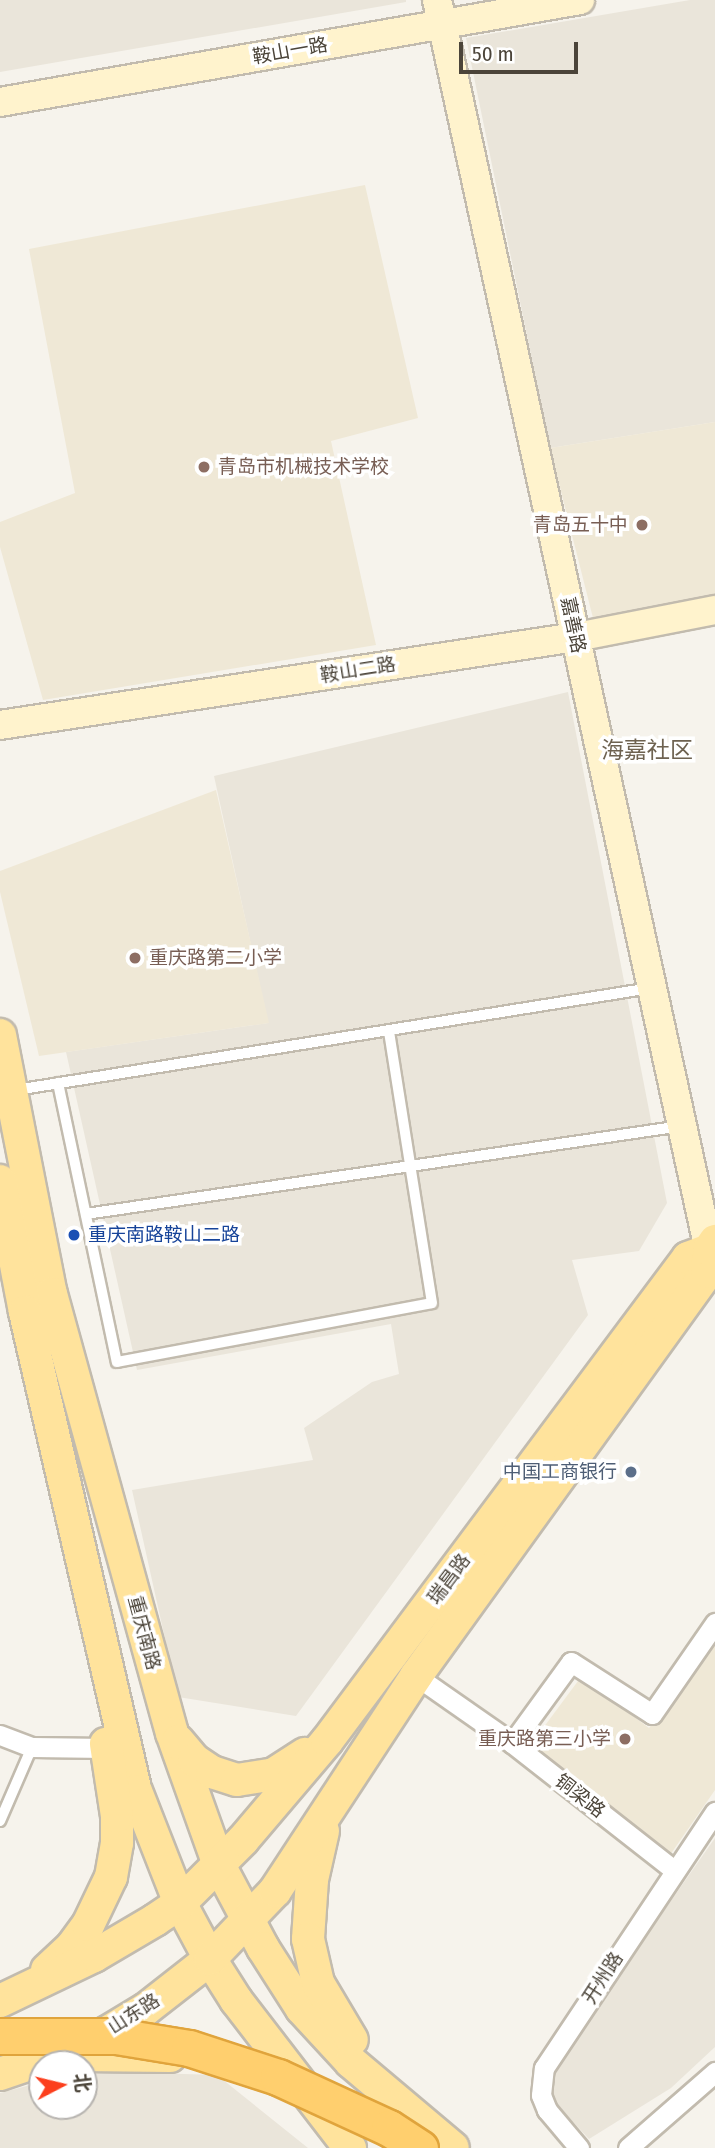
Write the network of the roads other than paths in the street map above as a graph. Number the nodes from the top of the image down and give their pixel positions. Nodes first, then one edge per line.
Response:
1 (580, 0) edge
2 (522, 5) edge
3 (440, 12) edge
4 (0, 102) edge
5 (715, 610) edge
6 (576, 637) junction
7 (0, 725) edge
8 (652, 987) junction
9 (389, 1030) junction
10 (0, 1035) edge
11 (58, 1083) junction
12 (12, 1090) junction
13 (682, 1126) junction
14 (411, 1166) junction
15 (0, 1181) edge
16 (86, 1214) junction
17 (5, 1238) edge
18 (713, 1249) edge
19 (715, 1623) edge
20 (104, 1655) junction
21 (416, 1676) junction
22 (172, 1733) junction
23 (0, 1735) edge
24 (327, 1741) junction
25 (512, 1743) junction
26 (32, 1747) junction
27 (106, 1748) junction
28 (715, 1812) edge
29 (327, 1814) junction
30 (0, 1821) edge
31 (219, 1865) junction
32 (674, 1870) junction
33 (180, 1903) junction
34 (247, 1920) junction
35 (210, 1959) junction
36 (8, 1998) edge
37 (0, 2036) edge
38 (21, 2066) edge
39 (715, 2072) edge
40 (390, 2096) junction
41 (347, 2145) edge
42 (379, 2148) edge
43 (420, 2148) edge
44 (453, 2148) edge
45 (579, 2148) edge
46 (628, 2148) edge

1 - 2 street, 鞍山一路
2 - 3 street, 鞍山一路
3 - 4 street, 鞍山一路
3 - 6 street, 嘉善路
5 - 6 street, 鞍山二路
6 - 7 street, 鞍山二路
6 - 8 street, 嘉善路
8 - 9 lane
8 - 13 street, 嘉善路
9 - 11 lane
9 - 14 lane
10 - 12 main road, 重庆南路
11 - 12 lane
11 - 16 lane
12 - 22 main road, 重庆南路
13 - 14 lane
13 - 18 street, 嘉善路
14 - 16 lane
14 - 16 lane
15 - 17 main road
17 - 20 main road
18 - 21 main road, 瑞昌路
18 - 24 main road, 瑞昌路
19 - 25 street
20 - 27 main road
20 - 33 main road
21 - 25 street, 铜梁路
21 - 29 main road, 瑞昌路
22 - 24 main road
22 - 31 main road, 重庆南路
23 - 26 street
24 - 31 main road, 瑞昌路
25 - 32 street, 铜梁路
26 - 27 street
26 - 30 lane
27 - 36 main road
28 - 32 street, 开州路
29 - 34 main road, 瑞昌路
29 - 40 main road
31 - 33 main road, 瑞昌路
31 - 34 main road, 重庆南路
32 - 45 street, 开州路
33 - 35 main road
33 - 36 main road
34 - 35 main road, 山东路
34 - 40 main road, 重庆南路
35 - 38 main road, 山东路
35 - 41 main road
37 - 43 highway, bridge
38 - 41 main road
38 - 42 highway
39 - 46 street
40 - 44 main road, 重庆南路

